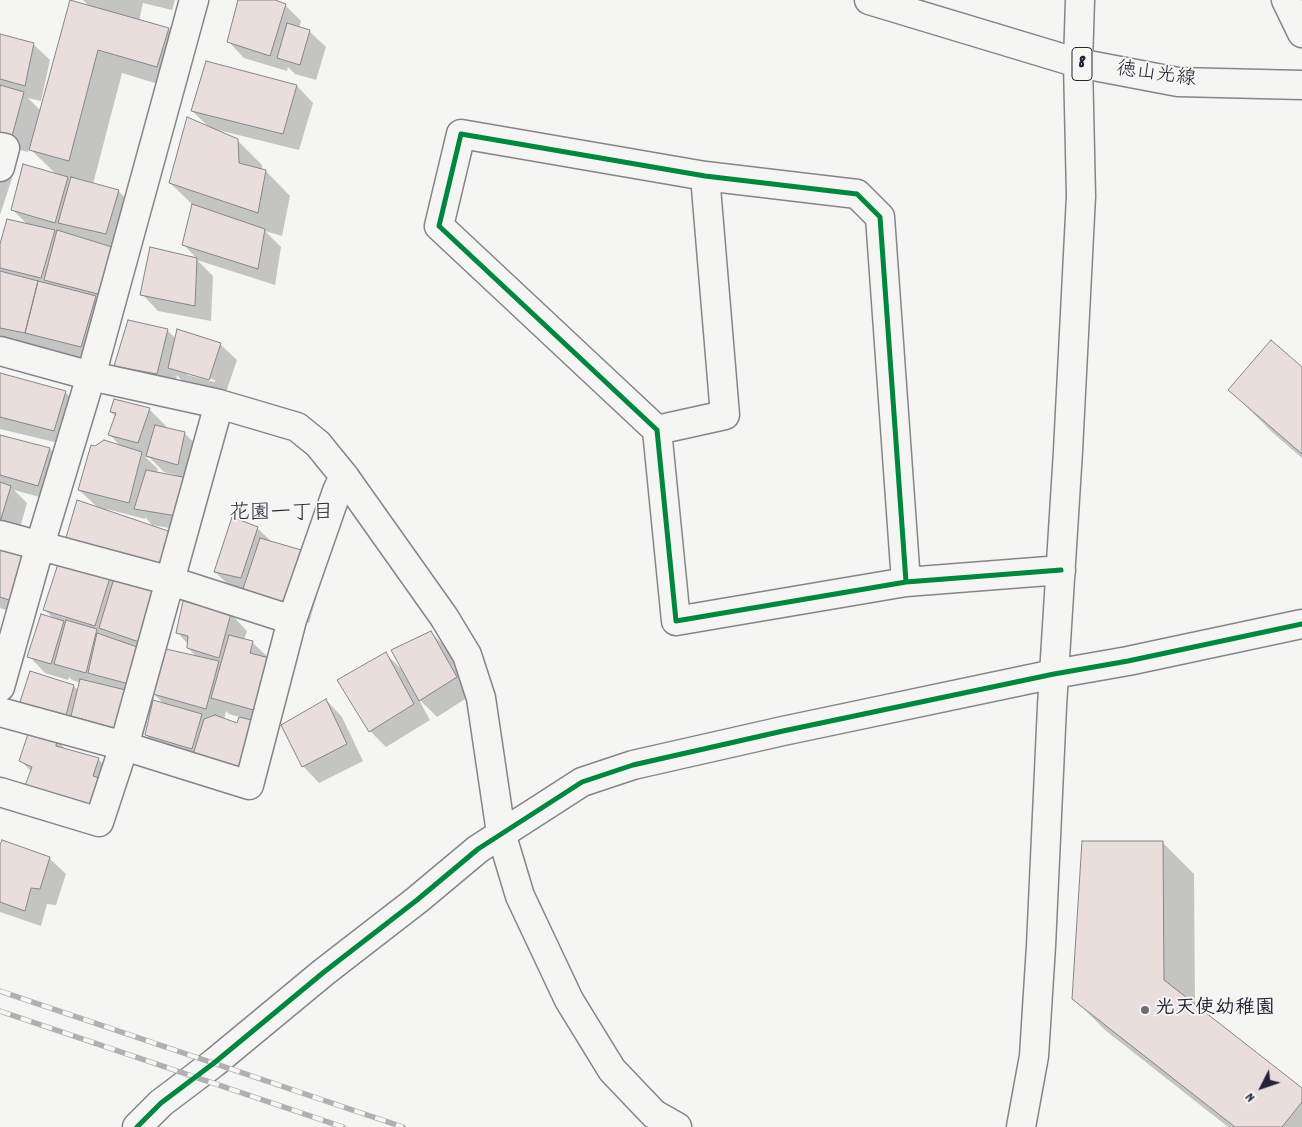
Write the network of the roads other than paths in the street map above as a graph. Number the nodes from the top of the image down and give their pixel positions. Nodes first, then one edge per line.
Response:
1 (194, 0) edge
2 (870, 0) edge
3 (1080, 0) edge
4 (1286, 0) edge
5 (1302, 33) edge
6 (1078, 63) junction
7 (1302, 85) edge
8 (0, 147) edge
9 (0, 167) edge
10 (705, 176) junction
11 (0, 351) edge
12 (91, 376) junction
13 (219, 404) junction
14 (656, 430) junction
15 (344, 476) junction
16 (0, 535) edge
17 (40, 545) junction
18 (1061, 570) junction
19 (171, 581) junction
20 (906, 582) junction
21 (292, 620) junction
22 (1302, 624) edge
23 (1054, 674) junction
24 (0, 687) edge
25 (0, 712) edge
26 (124, 746) junction
27 (0, 792) edge
28 (502, 833) junction
29 (137, 1127) edge
30 (677, 1127) edge
31 (1021, 1127) edge

1 - 12 street
2 - 6 street, 徳山光線 / 8
3 - 6 street
4 - 5 street
6 - 7 street, 徳山光線 / 8
6 - 18 street
8 - 9 street
10 - 14 street
10 - 14 street
10 - 20 street
11 - 12 street
12 - 13 street
12 - 17 street
13 - 15 street
13 - 19 street
14 - 20 street
15 - 21 street
15 - 28 street
16 - 17 street
17 - 19 street
17 - 24 street
18 - 20 street
18 - 23 street
19 - 21 street
19 - 26 street
21 - 26 street
22 - 23 street
23 - 28 street
23 - 31 street
25 - 26 street
26 - 27 street
28 - 29 street
28 - 30 street

